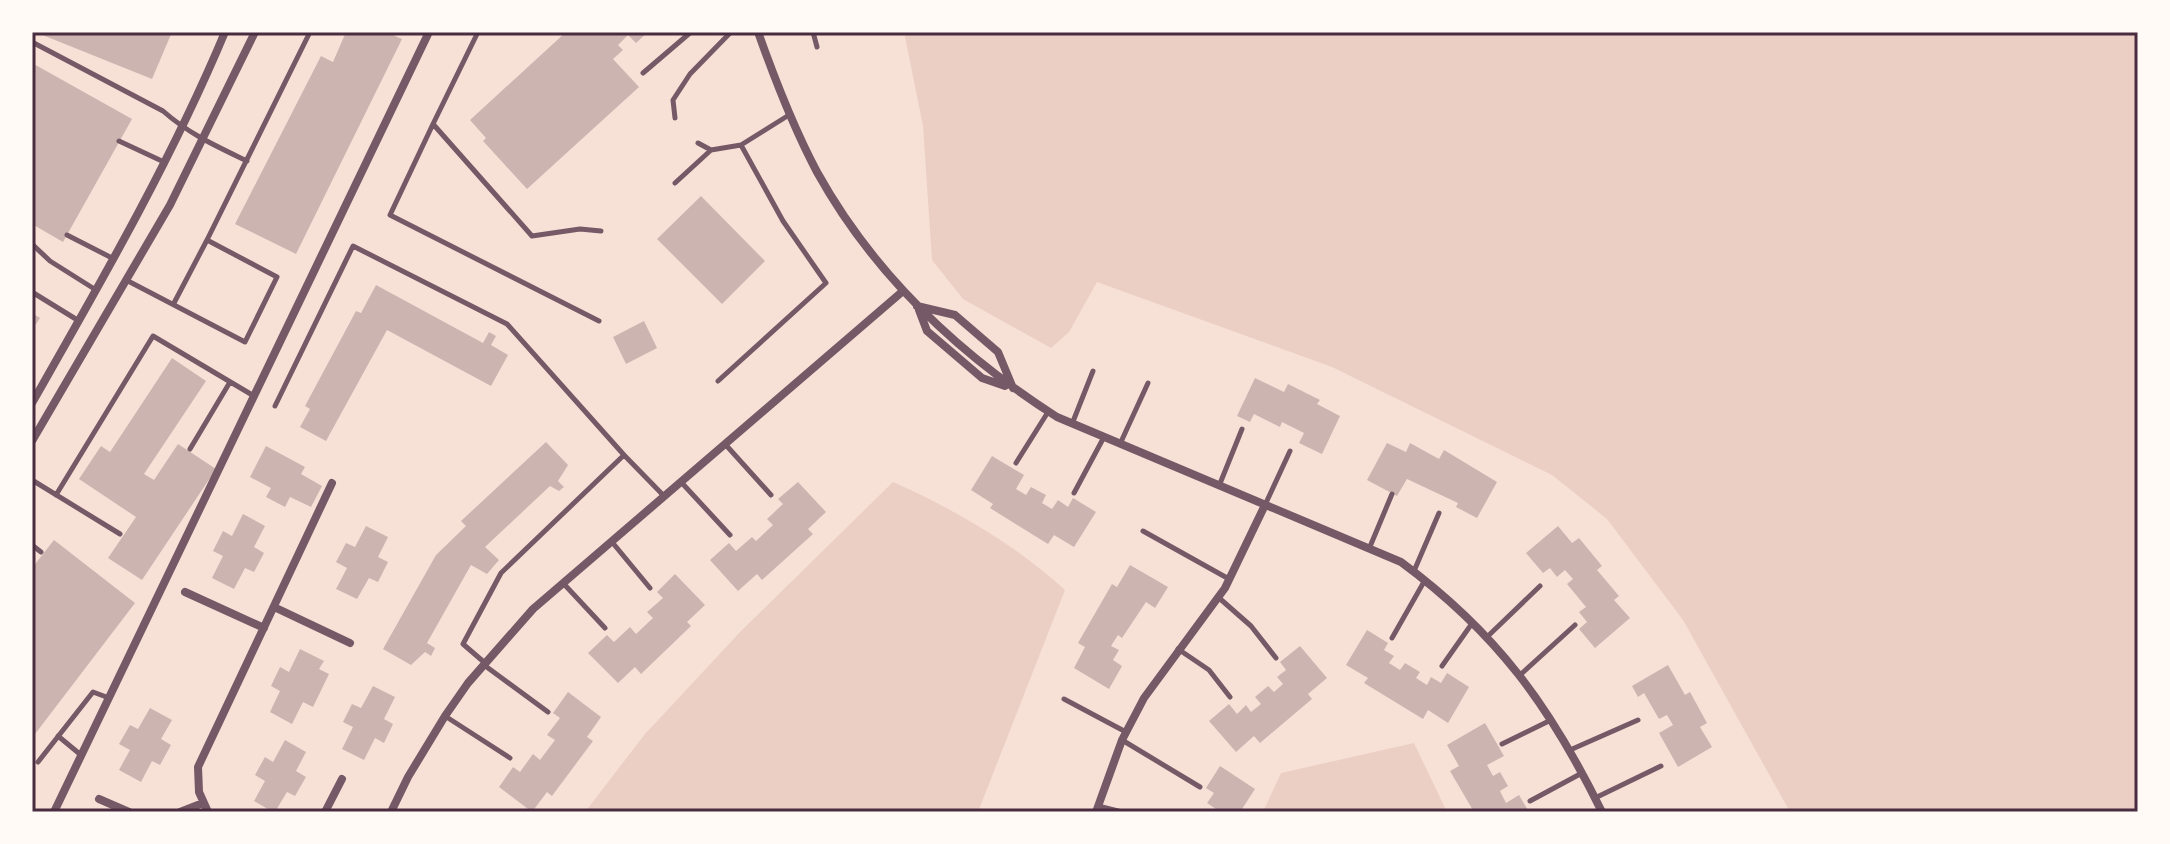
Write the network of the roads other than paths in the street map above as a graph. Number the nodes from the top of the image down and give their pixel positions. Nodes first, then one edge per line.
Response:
1 (225, 32) edge
2 (255, 32) edge
3 (310, 32) edge
4 (429, 32) edge
5 (478, 32) edge
6 (691, 32) edge
7 (731, 32) edge
8 (758, 32) edge
9 (813, 32) edge
10 (32, 42) edge
11 (817, 47) dead end
12 (643, 73) dead end
13 (789, 115) junction
14 (675, 118) dead end
15 (433, 124) junction
16 (182, 127) junction
17 (119, 141) dead end
18 (203, 141) junction
19 (698, 143) dead end
20 (741, 145) junction
21 (711, 150) junction
22 (247, 161) junction
23 (164, 162) junction
24 (675, 183) dead end
25 (601, 231) dead end
26 (67, 235) dead end
27 (207, 240) junction
28 (32, 244) edge
29 (114, 259) junction
30 (128, 281) junction
31 (96, 290) junction
32 (903, 291) junction
33 (32, 292) edge
34 (174, 303) junction
35 (917, 306) junction
36 (79, 321) junction
37 (599, 321) dead end
38 (1093, 371) dead end
39 (718, 381) dead end
40 (230, 382) junction
41 (1148, 383) dead end
42 (1013, 389) junction
43 (254, 396) junction
44 (32, 403) edge
45 (275, 406) dead end
46 (1048, 412) junction
47 (1072, 424) junction
48 (1242, 429) dead end
49 (1104, 437) junction
50 (32, 441) edge
51 (725, 444) junction
52 (1120, 444) junction
53 (190, 449) dead end
54 (1290, 451) dead end
55 (624, 455) junction
56 (1016, 463) dead end
57 (32, 480) edge
58 (681, 482) junction
59 (332, 483) dead end
60 (1219, 486) junction
61 (1074, 493) dead end
62 (1392, 494) dead end
63 (56, 495) junction
64 (771, 495) dead end
65 (664, 496) junction
66 (1265, 505) junction
67 (1439, 513) dead end
68 (1143, 531) dead end
69 (120, 534) dead end
70 (730, 535) dead end
71 (611, 542) junction
72 (32, 545) edge
73 (1369, 549) junction
74 (41, 552) dead end
75 (1413, 572) junction
76 (1230, 580) junction
77 (1425, 580) junction
78 (563, 583) junction
79 (1540, 586) dead end
80 (650, 588) dead end
81 (185, 592) dead end
82 (1218, 597) junction
83 (274, 607) junction
84 (1473, 622) junction
85 (1575, 625) dead end
86 (264, 628) junction
87 (605, 628) dead end
88 (1487, 637) junction
89 (1392, 638) dead end
90 (350, 643) dead end
91 (1178, 649) junction
92 (1276, 658) dead end
93 (484, 664) junction
94 (1442, 666) dead end
95 (1520, 675) junction
96 (1230, 697) dead end
97 (109, 698) junction
98 (1064, 699) dead end
99 (548, 712) dead end
100 (445, 716) junction
101 (1552, 719) junction
102 (1638, 720) dead end
103 (58, 736) junction
104 (1124, 736) junction
105 (1502, 744) dead end
106 (1570, 750) junction
107 (81, 755) junction
108 (510, 758) dead end
109 (38, 762) dead end
110 (1661, 766) dead end
111 (1583, 772) junction
112 (342, 779) dead end
113 (1200, 787) dead end
114 (1595, 798) junction
115 (99, 799) dead end
116 (1530, 801) dead end
117 (203, 803) junction
118 (1097, 809) edge
119 (54, 812) edge
120 (129, 812) edge
121 (180, 812) edge
122 (208, 812) edge
123 (325, 812) edge
124 (391, 812) edge
125 (1122, 812) edge
126 (1602, 812) edge

1 - 16 street
2 - 18 street
3 - 22 lane
4 - 43 street
5 - 15 lane
6 - 12 lane
7 - 14 lane
8 - 13 street
9 - 11 lane
10 - 16 lane
13 - 20 lane
13 - 32 street
15 - 25 lane
15 - 37 lane
16 - 18 lane
16 - 23 street
17 - 23 lane
18 - 22 lane
18 - 30 street
19 - 21 lane
20 - 21 lane
20 - 39 lane
21 - 24 lane
22 - 27 lane
23 - 29 street
26 - 29 lane
27 - 34 lane
27 - 34 lane
28 - 31 lane
29 - 31 street
30 - 34 lane
30 - 50 street
31 - 36 street
32 - 35 street
32 - 51 street
33 - 36 lane
35 - 42 street
35 - 42 street
36 - 44 street
38 - 47 lane
40 - 43 lane
40 - 53 lane
40 - 63 lane
41 - 52 lane
42 - 46 street
43 - 97 street
45 - 55 lane
46 - 47 street
46 - 56 lane
47 - 49 street
48 - 60 lane
49 - 52 street
49 - 61 lane
51 - 58 street
51 - 64 lane
52 - 60 street
54 - 66 lane
55 - 65 lane
55 - 93 lane
57 - 63 lane
58 - 65 street
58 - 70 lane
59 - 83 street
60 - 66 street
62 - 73 lane
63 - 69 lane
65 - 71 street
66 - 73 street
66 - 76 street
67 - 75 lane
68 - 76 lane
71 - 78 street
71 - 80 lane
72 - 74 lane
73 - 75 street
75 - 77 street
76 - 82 street
77 - 84 street
77 - 89 lane
78 - 87 lane
78 - 93 street
79 - 88 lane
81 - 86 street
82 - 91 street
82 - 92 lane
83 - 86 street
83 - 90 street
84 - 88 street
84 - 94 lane
85 - 95 lane
86 - 117 street
88 - 95 street
91 - 96 lane
91 - 104 street
93 - 99 lane
93 - 100 street
95 - 101 street
97 - 103 lane
97 - 107 street
98 - 104 lane
100 - 108 lane
100 - 124 street
101 - 105 lane
101 - 106 street
102 - 106 lane
103 - 107 lane
103 - 109 lane
104 - 113 lane
104 - 118 street
106 - 111 street
107 - 119 street
110 - 114 lane
111 - 114 street
111 - 116 lane
112 - 123 street
114 - 126 street
115 - 120 street
117 - 121 street
117 - 122 street
118 - 125 lane

